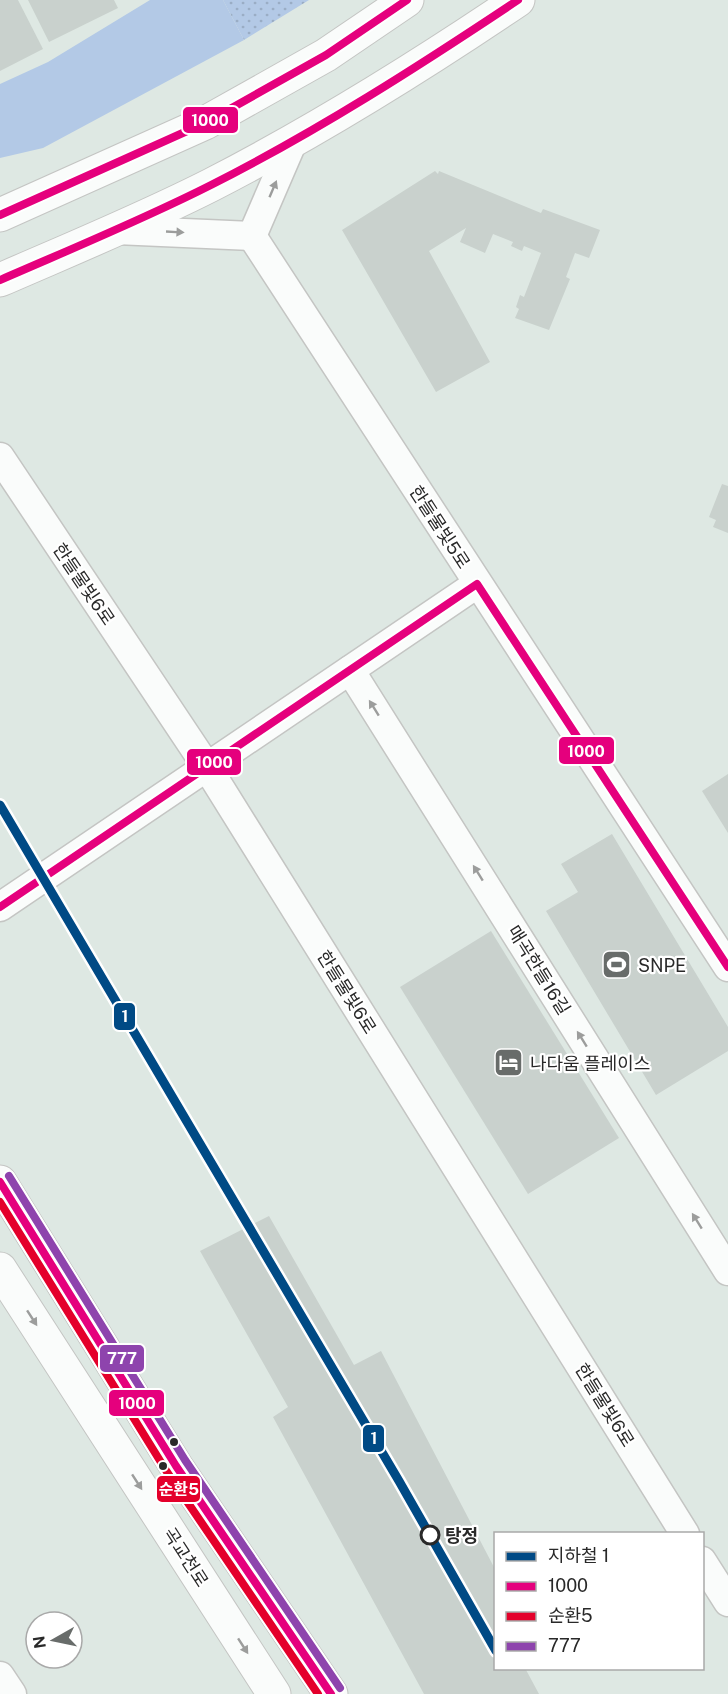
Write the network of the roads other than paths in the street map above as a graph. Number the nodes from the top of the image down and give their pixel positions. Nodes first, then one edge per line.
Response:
1 (407, 0) edge
2 (518, 0) edge
3 (293, 141) junction
4 (0, 215) edge
5 (116, 230) junction
6 (252, 236) junction
7 (0, 280) edge
8 (0, 457) edge
9 (477, 584) junction
10 (350, 670) junction
11 (207, 767) junction
12 (0, 908) edge
13 (728, 967) edge
14 (0, 1182) edge
15 (0, 1269) edge
16 (728, 1271) edge
17 (684, 1532) edge
18 (704, 1564) edge
19 (728, 1602) edge
20 (0, 1676) edge
21 (12, 1694) edge
22 (274, 1694) edge
23 (331, 1694) edge

1 - 4 main road
2 - 3 main road
3 - 5 main road
6 -> 3 street
5 -> 6 street
5 - 7 main road
6 - 9 street, 한들물빛5로
8 - 11 street, 한들물빛6로
9 - 10 street
9 - 13 street, 한들물빛5로
10 - 11 street
16 -> 10 street, 매곡한들16길
11 - 12 street
11 - 17 street, 한들물빛6로
14 - 23 main road
15 -> 22 main road, 곡교천로
18 - 19 street
20 - 21 street

